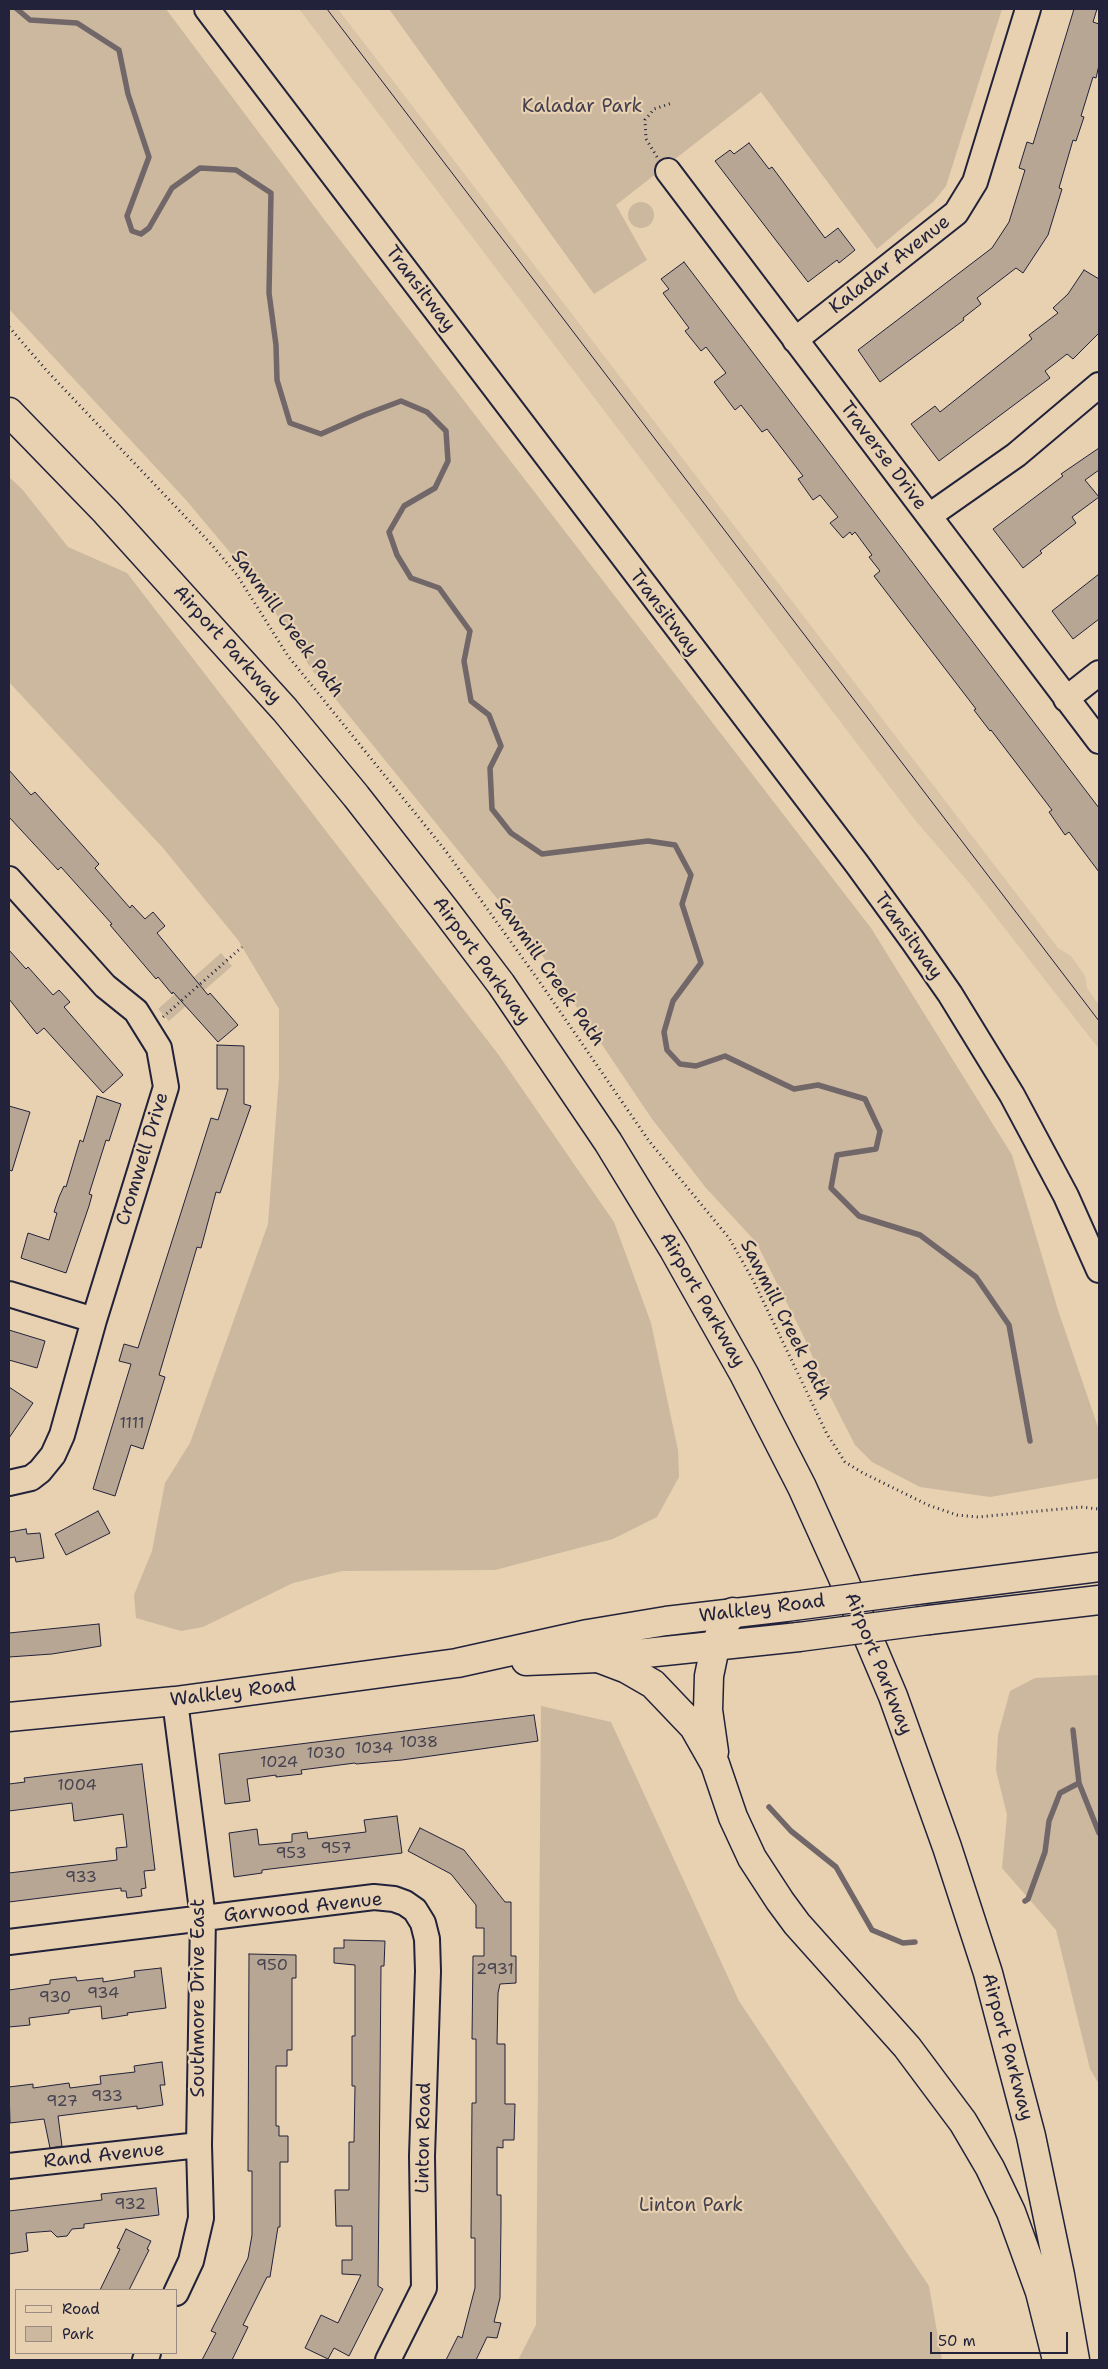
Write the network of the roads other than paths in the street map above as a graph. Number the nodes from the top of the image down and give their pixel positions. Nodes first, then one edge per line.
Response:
1 (207, 9) edge
2 (1028, 9) edge
3 (668, 171) road end
4 (795, 340) junction
5 (1099, 385) edge
6 (9, 412) edge
7 (929, 516) junction
8 (1099, 673) edge
9 (1066, 699) junction
10 (1099, 741) edge
11 (9, 879) edge
12 (1086, 1239) junction
13 (1099, 1270) edge
14 (1099, 1288) edge
15 (9, 1294) edge
16 (94, 1320) junction
17 (20, 1480) edge
18 (1099, 1567) edge
19 (1099, 1600) edge
20 (733, 1612) junction
21 (715, 1647) junction
22 (598, 1658) junction
23 (457, 1663) junction
24 (175, 1700) junction
25 (9, 1717) edge
26 (715, 1764) junction
27 (415, 1910) joint
28 (203, 1918) junction
29 (9, 1942) edge
30 (199, 2145) junction
31 (9, 2166) edge
32 (178, 2289) edge
33 (388, 2360) edge
34 (1057, 2360) edge
35 (1074, 2360) edge

1 - 12 street, Transitway
2 - 4 street, Kaladar Avenue
3 - 4 street, Traverse Drive
4 - 7 street, Traverse Drive
5 - 7 street
6 - 35 main road, Airport Parkway
7 - 9 street, Traverse Drive
8 - 9 street
9 - 10 street, Traverse Drive
11 - 16 street, Cromwell Drive
12 - 13 street, Transitway
12 - 14 street, Transitway
15 - 16 street
16 - 17 street, Cromwell Drive
18 - 20 main road, Walkley Road, bridge
19 - 21 main road, Walkley Road, bridge
20 - 21 main road
20 - 23 main road, Walkley Road
21 - 22 main road, Walkley Road
21 - 26 main road
22 - 23 main road, Walkley Road
22 - 26 main road
23 - 24 main road, Walkley Road
24 - 25 main road, Walkley Road
24 - 28 street, Southmore Drive East
26 - 34 main road
27 - 28 street, Garwood Avenue
27 - 33 street, Linton Road
28 - 29 street, Garwood Avenue
28 - 30 street, Southmore Drive East
30 - 31 street, Rand Avenue
30 - 32 street, Southmore Drive East

